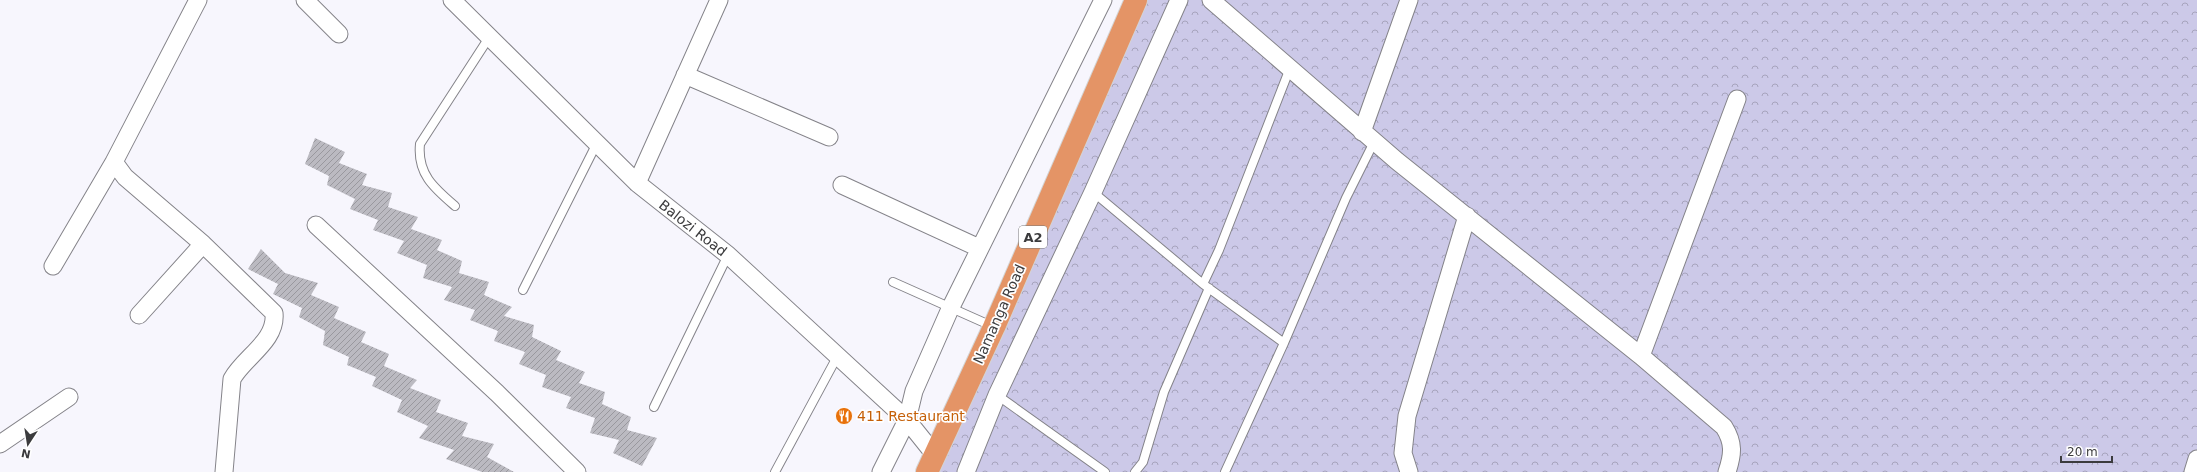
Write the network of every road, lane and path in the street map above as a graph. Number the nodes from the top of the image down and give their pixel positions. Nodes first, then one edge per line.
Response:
1 (198, 0) edge
2 (305, 0) edge
3 (452, 0) edge
4 (719, 0) edge
5 (1103, 0) edge
6 (1136, 0) edge
7 (1179, 0) edge
8 (1211, 0) edge
9 (1409, 0) edge
10 (339, 34) dead end
11 (490, 36) junction
12 (1290, 68) junction
13 (685, 75) junction
14 (1737, 99) dead end
15 (829, 137) dead end
16 (1368, 137) junction
17 (596, 144) junction
18 (114, 162) junction
19 (637, 183) junction
20 (842, 185) dead end
21 (1093, 192) junction
22 (454, 206) dead end
23 (1467, 216) junction
24 (316, 225) dead end
25 (203, 244) junction
26 (979, 248) junction
27 (728, 255) junction
28 (53, 266) dead end
29 (893, 282) dead end
30 (1206, 286) junction
31 (523, 290) dead end
32 (950, 309) junction
33 (139, 315) dead end
34 (994, 327) junction
35 (1284, 343) junction
36 (1641, 356) junction
37 (837, 357) junction
38 (997, 395) junction
39 (69, 397) dead end
40 (654, 407) dead end
41 (907, 420) junction
42 (0, 444) edge
43 (2197, 459) edge
44 (931, 463) edge
45 (224, 472) edge
46 (577, 472) edge
47 (775, 472) edge
48 (881, 472) edge
49 (966, 472) edge
50 (1105, 472) edge
51 (1135, 472) edge
52 (1225, 472) edge
53 (1409, 472) edge
54 (1727, 472) edge
55 (2193, 472) edge

1 - 18 street
2 - 10 street
3 - 11 street, Balozi Road
4 - 13 street
5 - 26 street
6 - 34 highway, Namanga Road / A2
7 - 21 street
8 - 12 street
9 - 16 street
11 - 17 street, Balozi Road
11 - 22 lane
12 - 16 street
12 - 30 lane
13 - 15 street
13 - 19 street
14 - 36 street
16 - 23 street
16 - 35 lane
17 - 19 street, Balozi Road
17 - 31 lane
18 - 25 street
18 - 28 street
19 - 27 street, Balozi Road
20 - 26 street
21 - 30 lane
21 - 38 street
23 - 36 street
23 - 53 street
24 - 46 street
25 - 33 street
25 - 45 street
26 - 32 street
27 - 37 street, Balozi Road
27 - 40 lane
29 - 32 lane
30 - 35 lane
30 - 51 lane
32 - 34 lane
32 - 41 street
34 - 44 highway, Namanga Road / A2
35 - 52 lane
36 - 54 street
37 - 41 street, Balozi Road
37 - 47 lane
38 - 49 street
38 - 50 lane
39 - 42 street
41 - 44 street, Balozi Road
41 - 48 street
43 - 55 street

